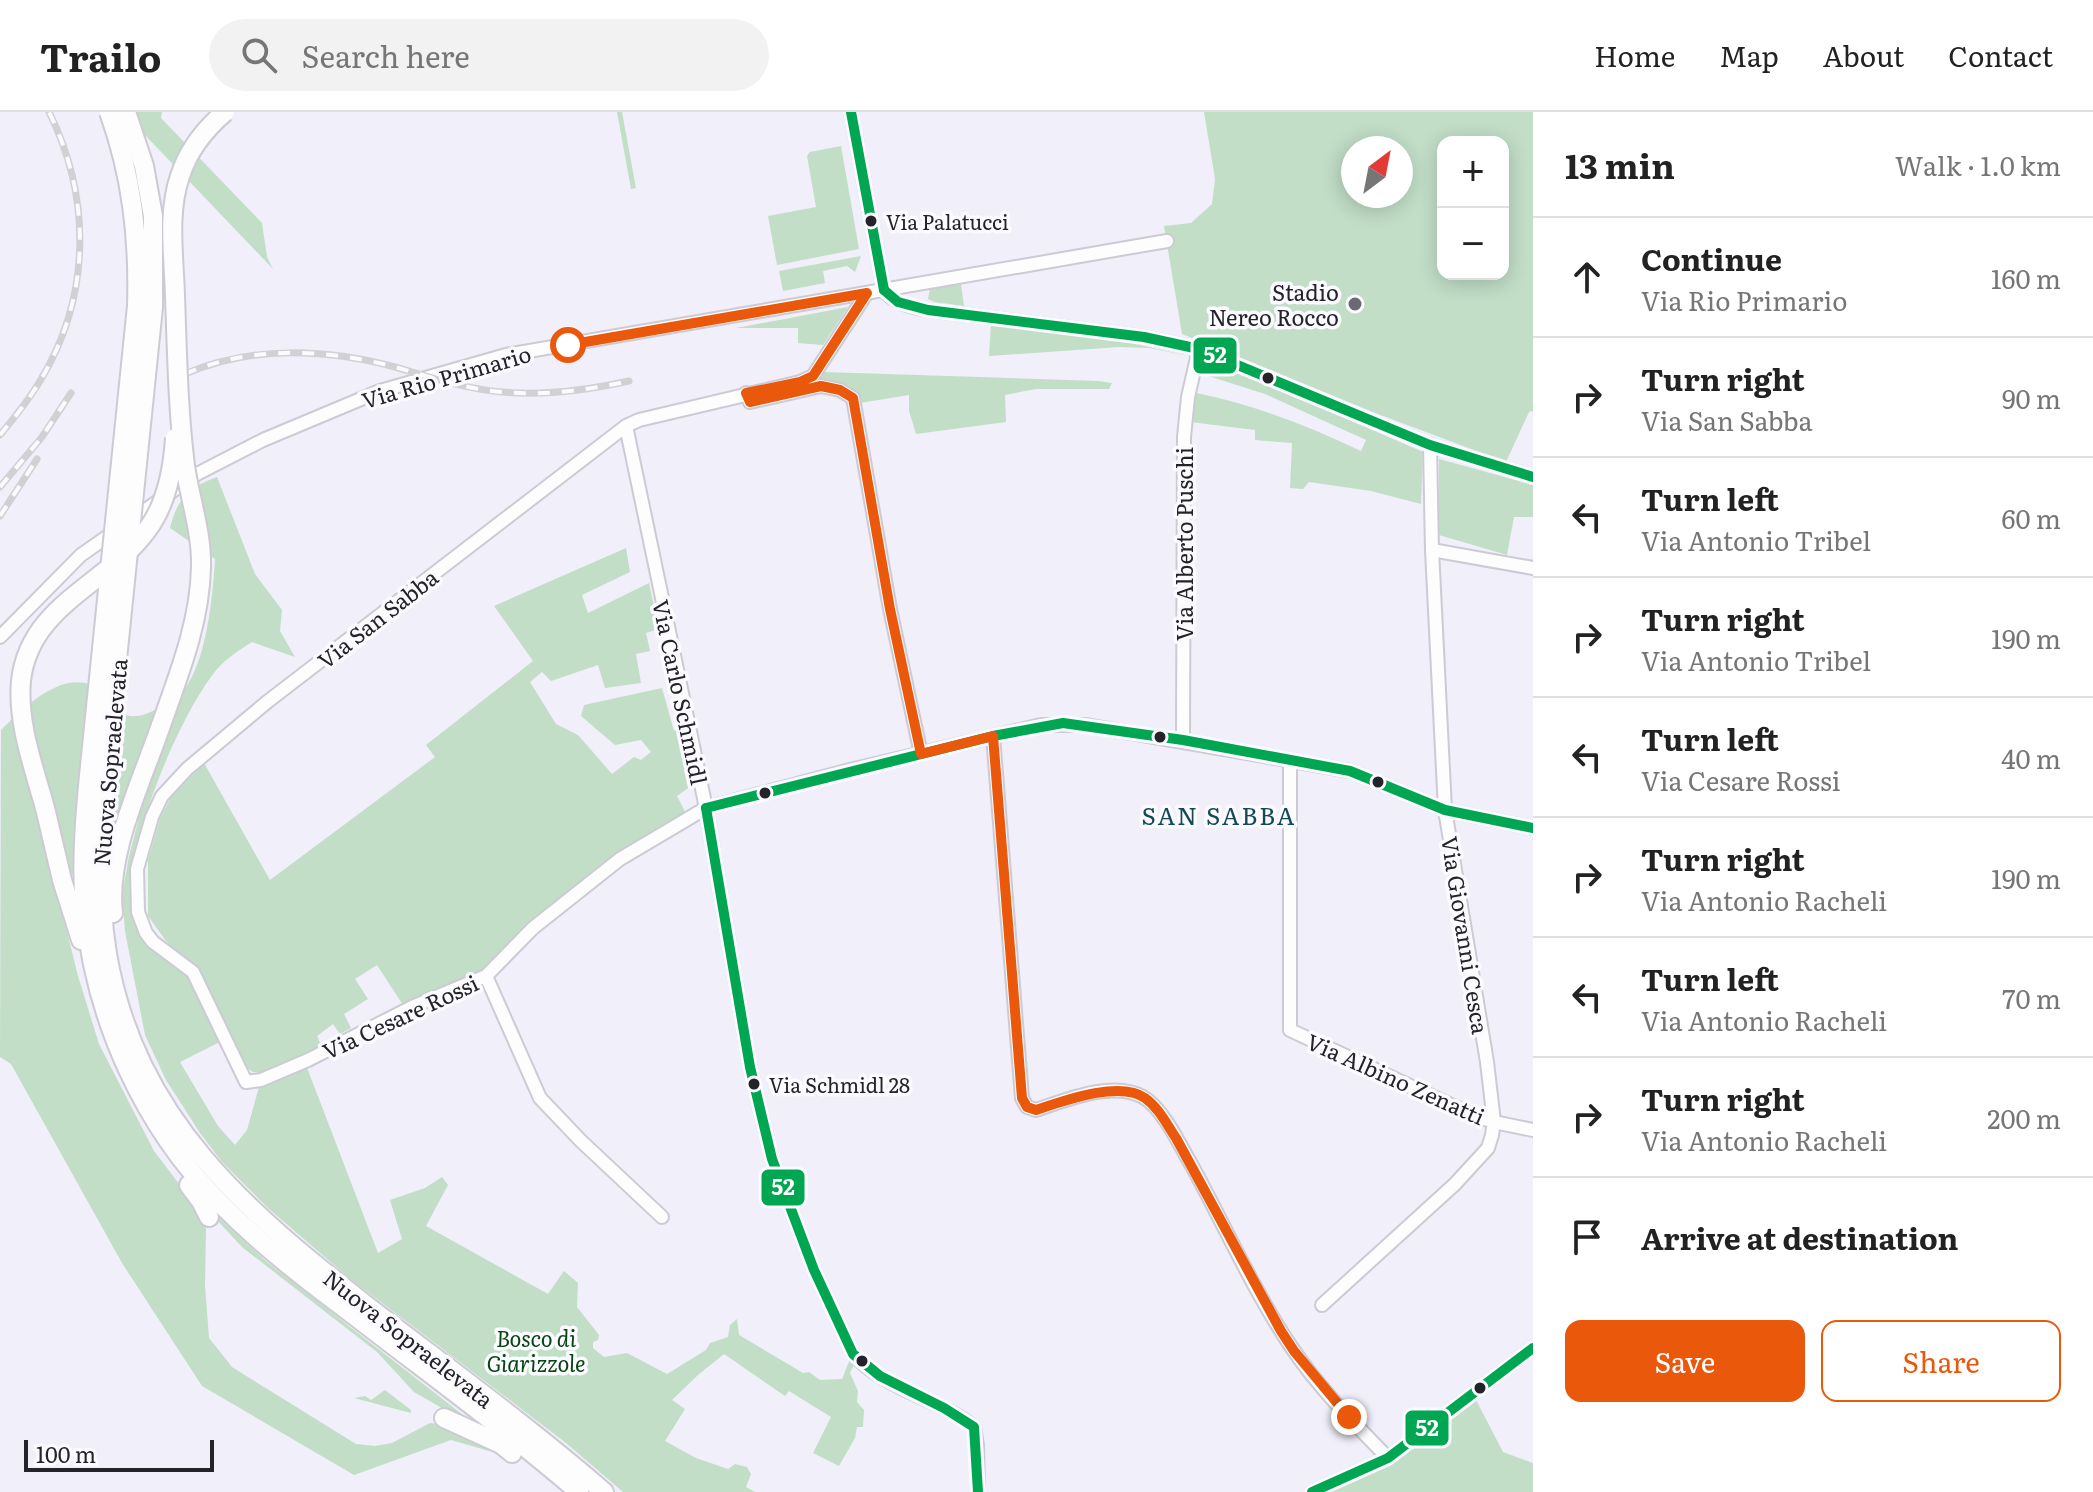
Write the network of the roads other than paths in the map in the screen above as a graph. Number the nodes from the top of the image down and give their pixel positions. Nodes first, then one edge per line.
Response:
1 (109, 112) edge
2 (126, 112) edge
3 (225, 112) edge
4 (851, 112) edge
5 (1167, 241) dead end
6 (884, 290) junction
7 (867, 293) junction
8 (1199, 349) junction
9 (746, 393) junction
10 (179, 395) junction
11 (626, 426) junction
12 (1430, 445) junction
13 (1533, 477) edge
14 (1432, 550) junction
15 (1533, 568) edge
16 (0, 637) edge
17 (993, 736) junction
18 (1183, 740) junction
19 (921, 754) junction
20 (1290, 760) junction
21 (98, 767) junction
22 (706, 808) junction
23 (1445, 810) junction
24 (1533, 828) edge
25 (486, 976) junction
26 (106, 1015) junction
27 (140, 1057) junction
28 (246, 1082) joint
29 (145, 1103) junction
30 (1494, 1122) junction
31 (1533, 1130) edge
32 (209, 1217) dead end
33 (662, 1217) dead end
34 (1322, 1305) dead end
35 (1533, 1348) edge
36 (444, 1418) dead end
37 (1388, 1458) junction
38 (561, 1492) edge
39 (579, 1492) edge
40 (604, 1492) edge
41 (978, 1492) edge
42 (1312, 1492) edge

1 - 21 highway, Nuova Sopraelevata, bridge
2 - 21 highway, Nuova Sopraelevata, bridge
3 - 10 highway, bridge
4 - 6 street
5 - 6 street, Via Rio Primario
6 - 7 street, Via Rio Primario
6 - 8 street
7 - 9 street, Via San Sabba
7 - 16 street, Via Rio Primario
8 - 12 street
8 - 18 street, Via Alberto Puschi
9 - 11 street, Via San Sabba
9 - 19 street
10 - 26 highway, bridge
10 - 27 highway, bridge
11 - 22 street, Via Carlo Schmidl
11 - 28 street, Via San Sabba
12 - 13 street
12 - 14 street, Via Giovanni Cesca
14 - 15 street
14 - 23 street, Via Giovanni Cesca
17 - 18 street, Via Cesare Rossi
17 - 19 street, Via Cesare Rossi
17 - 37 street
18 - 20 street, Via Cesare Rossi
19 - 22 street, Via Cesare Rossi
20 - 23 street, Via Cesare Rossi
20 - 30 street, Via Albino Zenatti
21 - 26 highway, Nuova Sopraelevata
21 - 27 highway, Nuova Sopraelevata
22 - 25 street, Via Cesare Rossi
22 - 41 street, Via Carlo Schmidl
23 - 24 street, Via Cesare Rossi
23 - 30 street, Via Giovanni Cesca
25 - 28 street, Via Cesare Rossi
25 - 33 street
26 - 29 highway, Nuova Sopraelevata
27 - 40 highway, Nuova Sopraelevata
29 - 32 highway
29 - 39 highway, Nuova Sopraelevata
30 - 31 street, Via Albino Zenatti
30 - 34 street, Via Giovanni Cesca
35 - 37 street
36 - 38 highway
37 - 42 street

